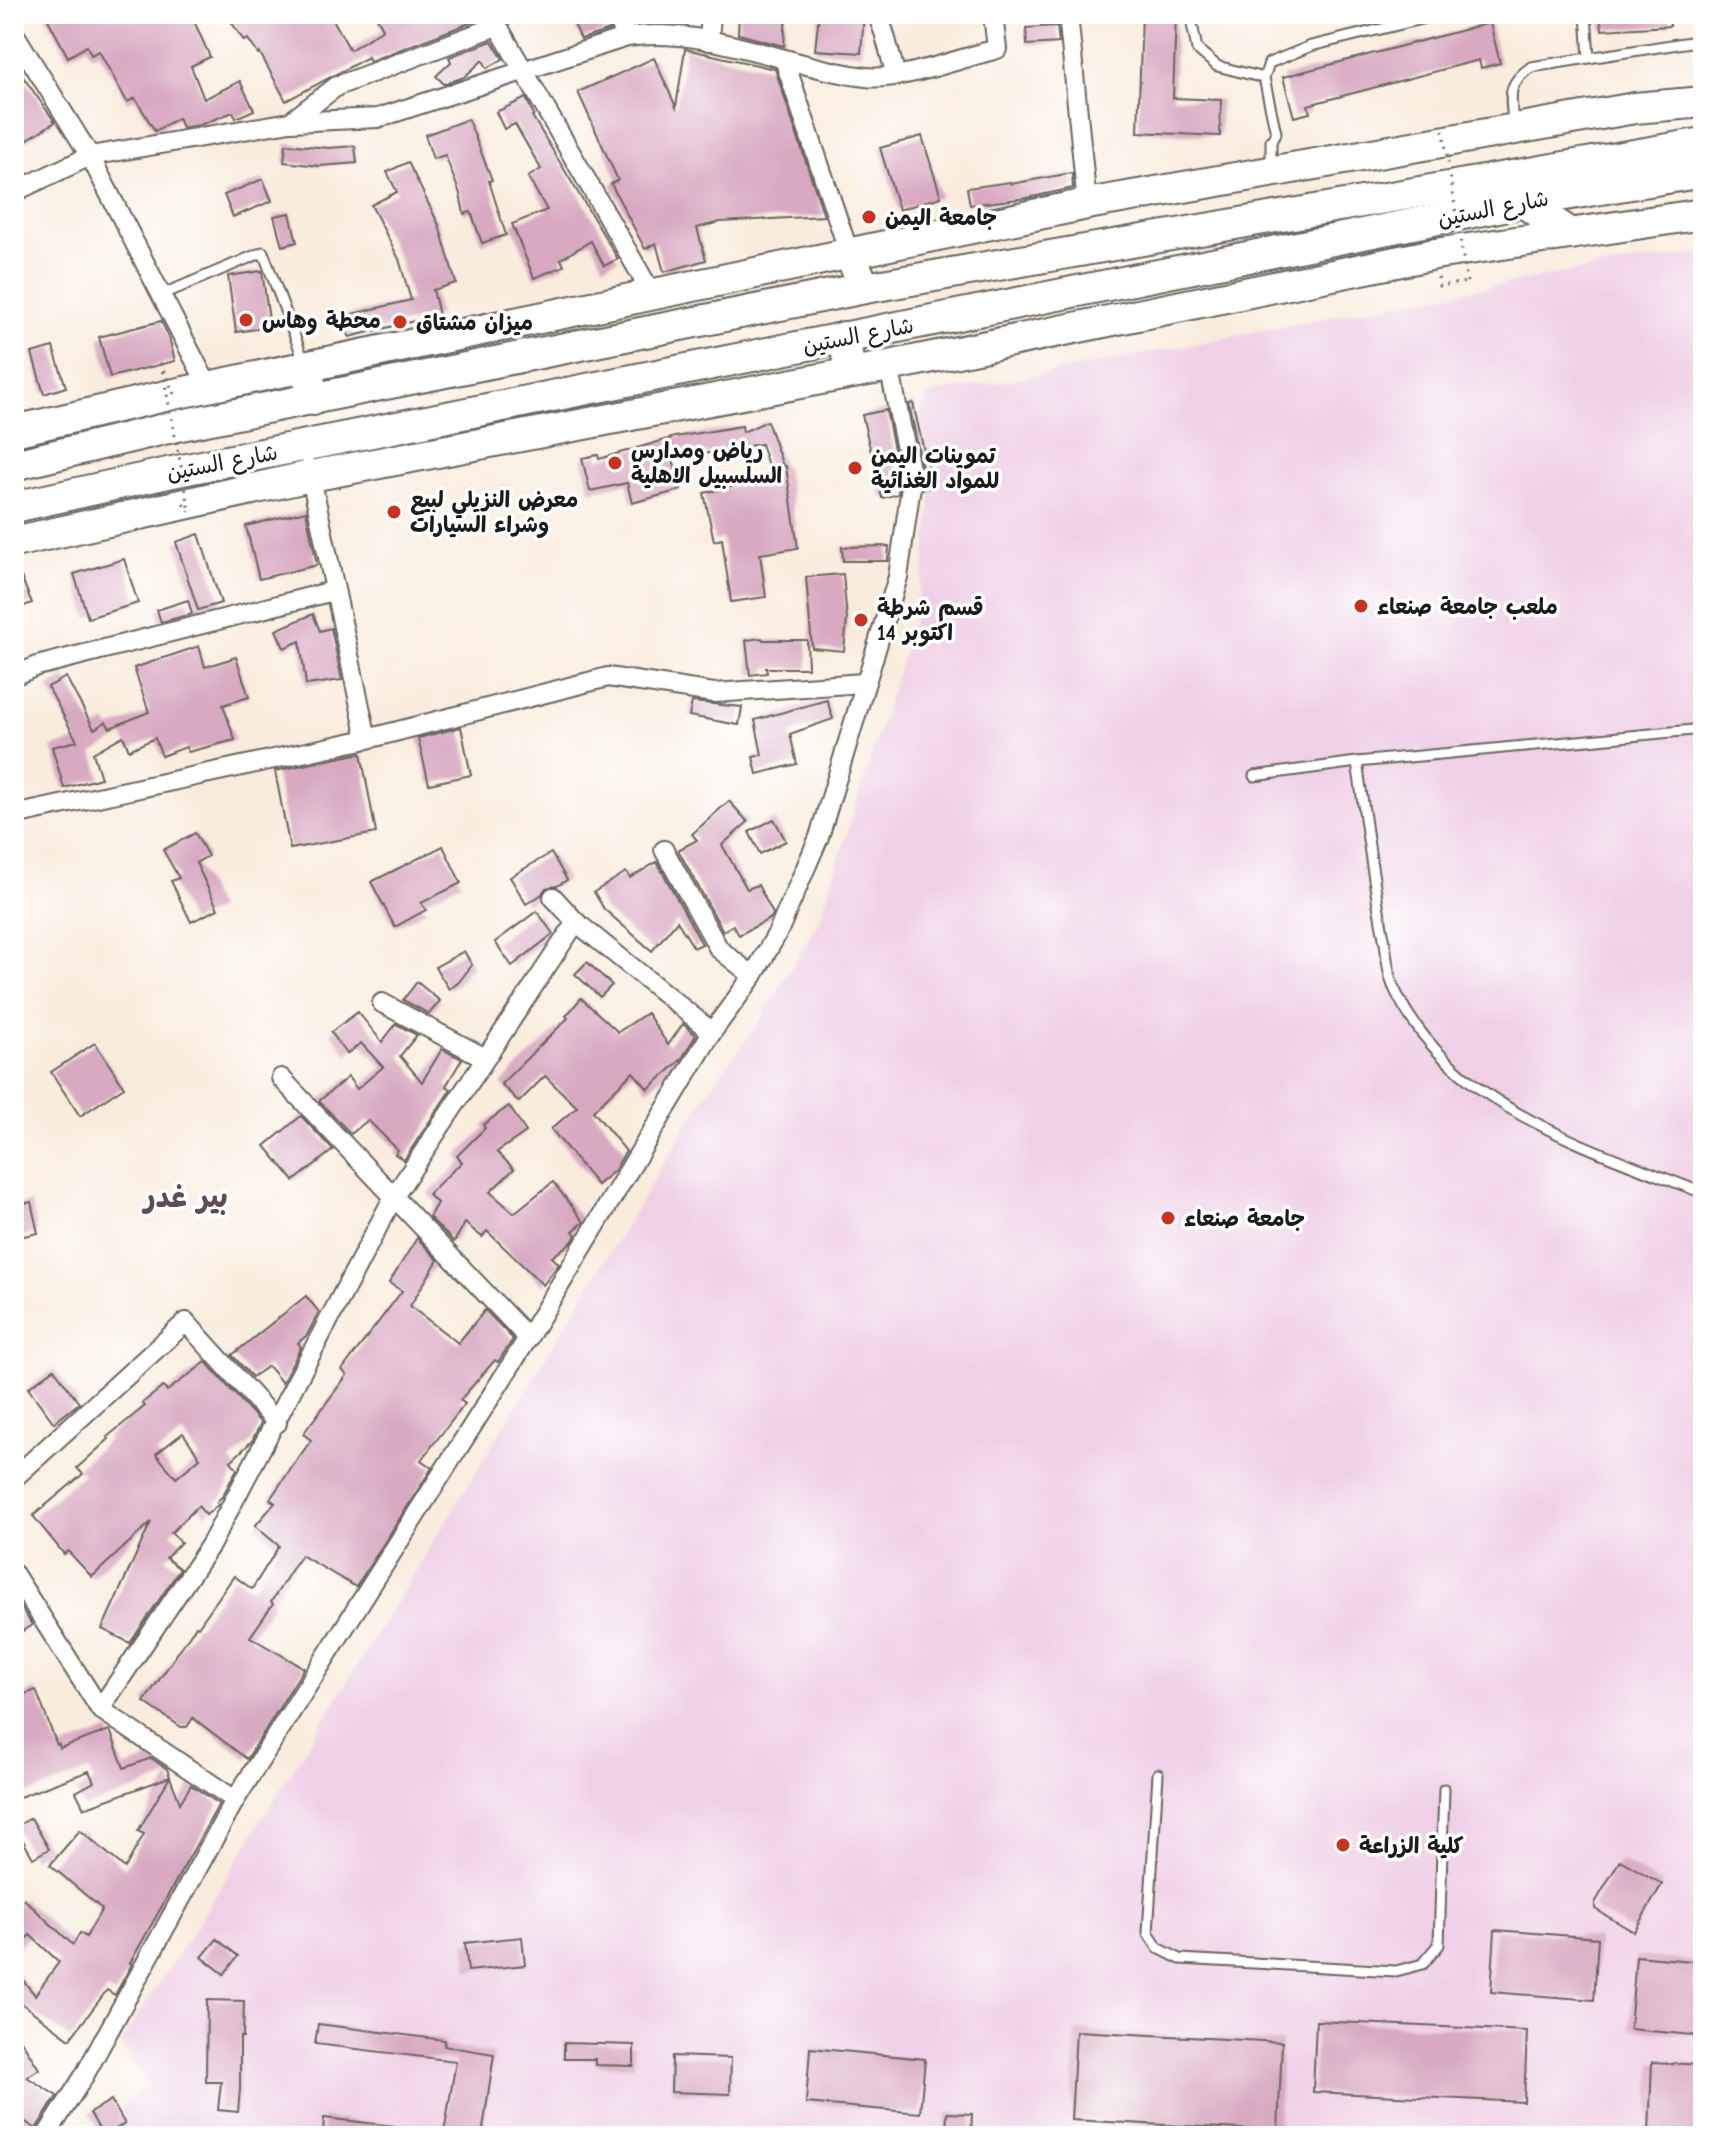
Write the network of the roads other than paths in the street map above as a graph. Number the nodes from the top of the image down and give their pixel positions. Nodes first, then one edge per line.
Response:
1 (615, 14) edge
2 (711, 14) edge
3 (877, 14) edge
4 (993, 14) edge
5 (1068, 14) edge
6 (1190, 14) edge
7 (1443, 14) edge
8 (1586, 14) edge
9 (494, 20) edge
10 (14, 33) edge
11 (627, 37) junction
12 (1703, 40) edge
13 (709, 41) junction
14 (1589, 58) junction
15 (784, 59) junction
16 (522, 72) junction
17 (896, 76) junction
18 (1264, 78) junction
19 (1703, 102) edge
20 (290, 122) junction
21 (1513, 130) junction
22 (1703, 143) edge
23 (90, 156) junction
24 (1271, 172) junction
25 (1703, 172) edge
26 (14, 192) edge
27 (1523, 202) junction
28 (1087, 204) junction
29 (1703, 214) edge
30 (1571, 234) junction
31 (849, 253) junction
32 (865, 288) junction
33 (652, 294) junction
34 (161, 295) junction
35 (844, 337) junction
36 (889, 366) junction
37 (307, 367) junction
38 (850, 372) junction
39 (209, 388) junction
40 (313, 400) junction
41 (14, 431) edge
42 (303, 446) junction
43 (14, 465) edge
44 (311, 476) junction
45 (14, 507) edge
46 (14, 542) edge
47 (333, 591) junction
48 (14, 676) edge
49 (864, 683) junction
50 (1703, 729) edge
51 (367, 739) junction
52 (1357, 762) junction
53 (1254, 776) dead end
54 (14, 815) edge
55 (664, 850) dead end
56 (553, 897) dead end
57 (576, 922) junction
58 (753, 976) junction
59 (382, 1003) dead end
60 (712, 1032) junction
61 (485, 1058) junction
62 (281, 1078) dead end
63 (1703, 1193) edge
64 (393, 1198) junction
65 (528, 1338) junction
66 (277, 1423) junction
67 (14, 1478) edge
68 (14, 1574) edge
69 (100, 1709) junction
70 (1158, 1774) dead end
71 (1444, 1789) dead end
72 (235, 1800) junction
73 (46, 2136) edge

1 - 11 street
2 - 13 street
3 - 17 street
4 - 17 street
5 - 28 street
6 - 18 lane
7 - 18 lane
8 - 14 lane
9 - 16 street
9 - 20 street
10 - 23 street
11 - 13 street
11 - 16 street
12 - 14 lane
13 - 15 street
14 - 21 lane
15 - 17 street
15 - 31 street
16 - 20 street
16 - 33 street
18 - 24 lane
19 - 21 main road
20 - 23 street
21 - 24 main road
22 - 32 main road, شارع الستين
23 - 26 street
23 - 34 street
24 - 28 main road
25 - 27 main road, شارع الستين
27 - 30 main road
27 - 35 main road, شارع الستين
28 - 31 main road
29 - 30 main road, شارع الستين
30 - 36 main road, شارع الستين
31 - 32 main road
31 - 33 main road
32 - 40 main road, شارع الستين
33 - 37 main road
34 - 37 lane
34 - 39 street
35 - 38 main road
35 - 42 main road, شارع الستين
36 - 38 main road, شارع الستين
36 - 49 street
37 - 39 main road
37 - 40 main road
38 - 44 main road, شارع الستين
39 - 41 main road
40 - 43 main road, شارع الستين
42 - 44 street
42 - 45 main road, شارع الستين
44 - 46 main road, شارع الستين
44 - 47 street
47 - 48 street
47 - 51 street
49 - 51 street
49 - 58 street
50 - 52 lane
51 - 54 street
52 - 53 lane
52 - 63 lane
55 - 58 street
56 - 57 street
57 - 60 street
57 - 61 street
58 - 60 street
59 - 61 street
60 - 65 street
61 - 64 street
62 - 64 street
64 - 65 street
64 - 66 street
65 - 72 street
66 - 67 street
66 - 69 street
68 - 69 street
69 - 72 street
70 - 71 lane
72 - 73 street

